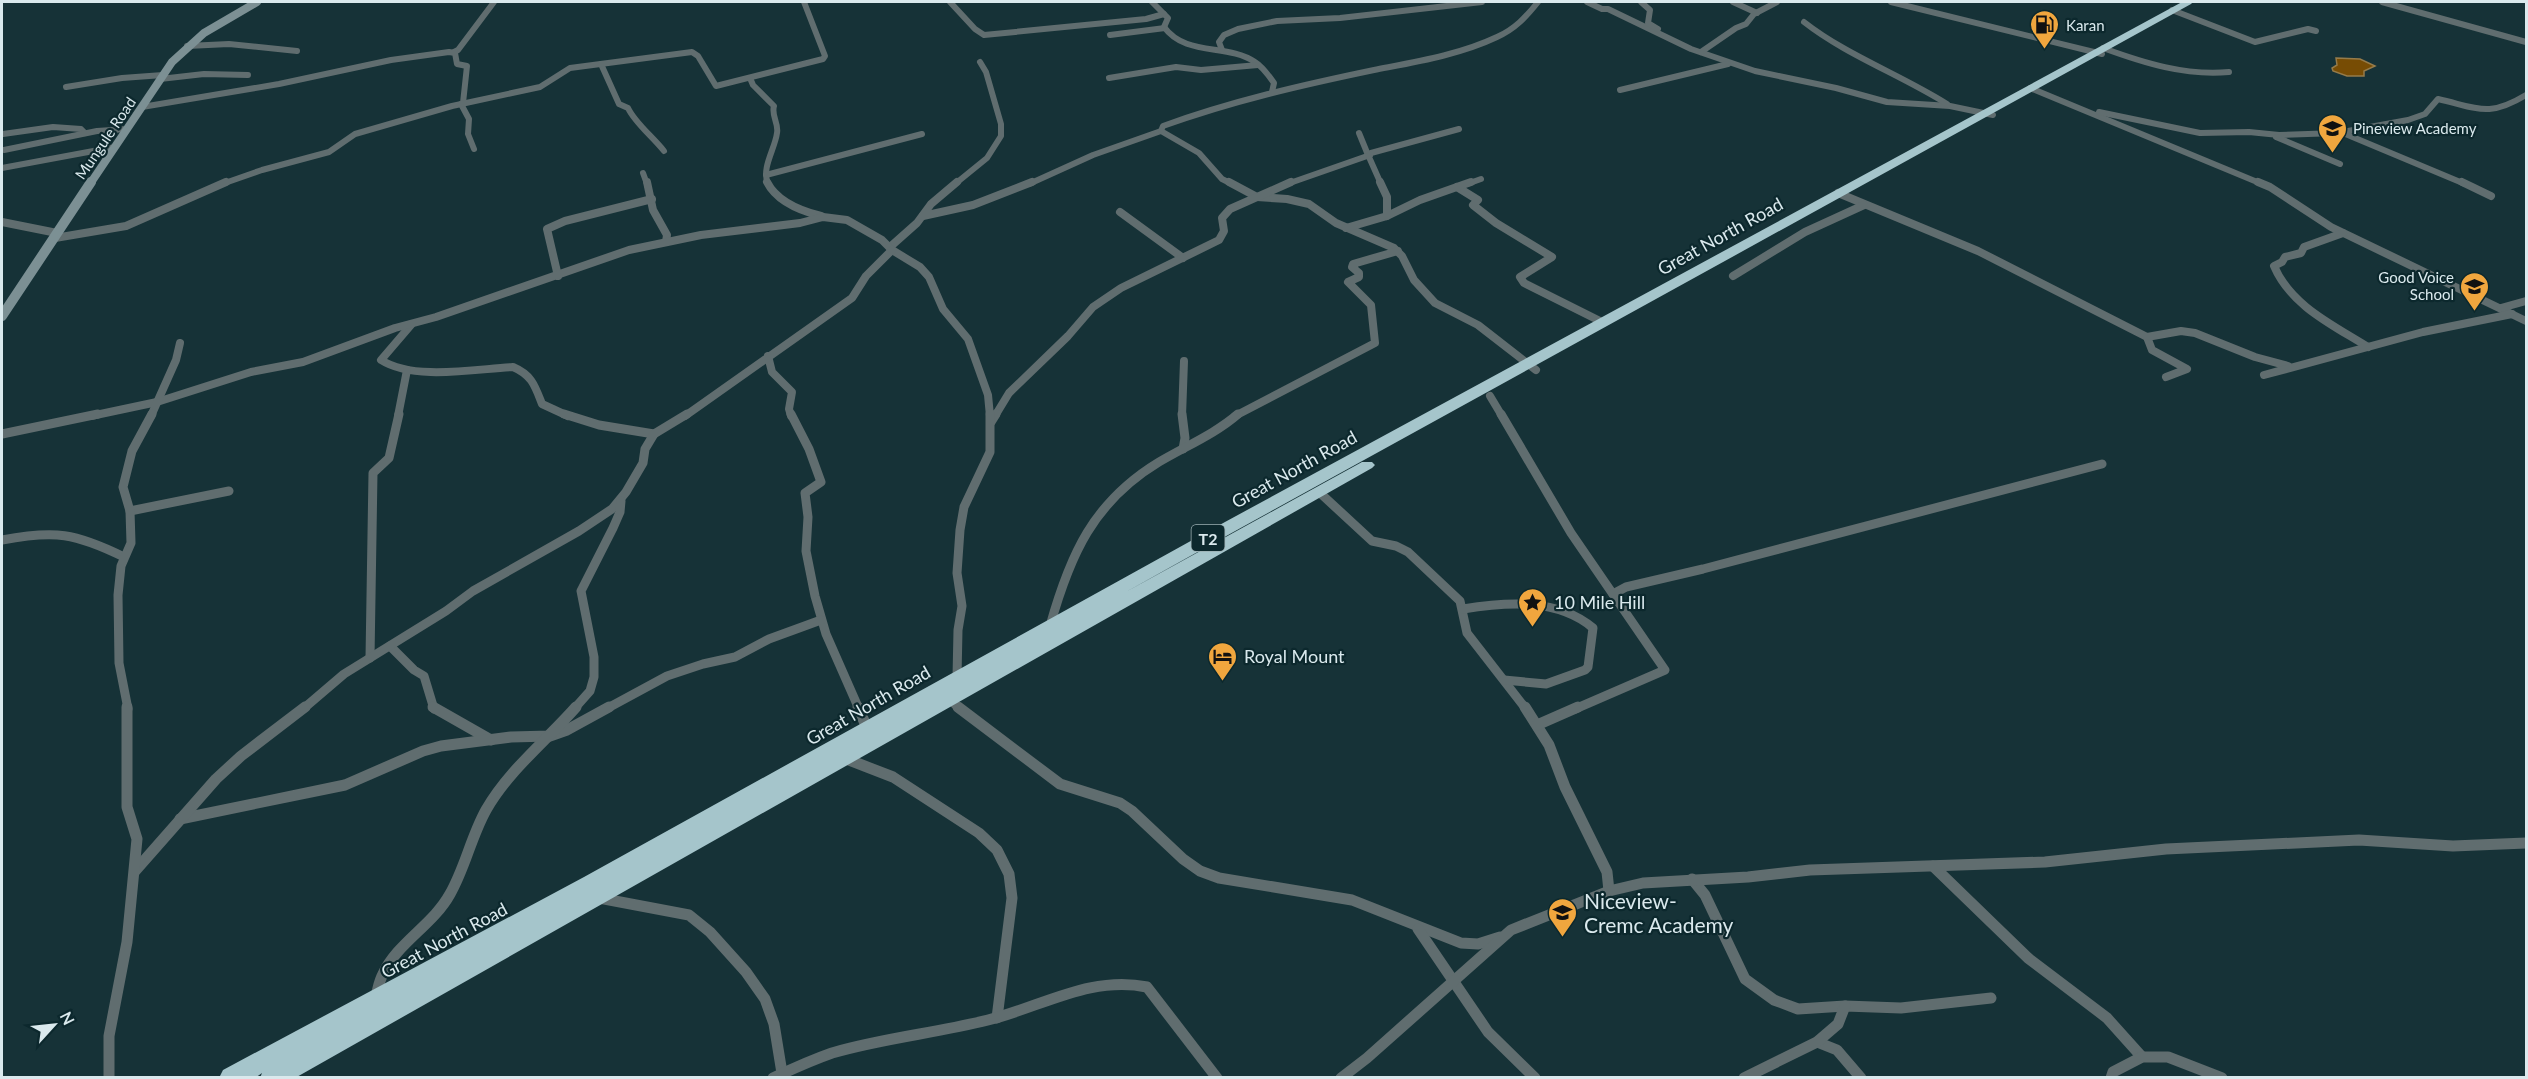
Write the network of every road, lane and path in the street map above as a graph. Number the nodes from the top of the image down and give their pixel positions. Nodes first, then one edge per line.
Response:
1 (257, 2) edge
2 (494, 2) edge
3 (804, 2) edge
4 (950, 2) edge
5 (1152, 2) edge
6 (1482, 2) edge
7 (1538, 2) edge
8 (1587, 2) edge
9 (1641, 2) edge
10 (1733, 2) edge
11 (1777, 2) edge
12 (1892, 2) edge
13 (2195, 2) edge
14 (2382, 2) edge
15 (2179, 8) edge
16 (1757, 13) junction
17 (1164, 14) junction
18 (1804, 22) dead end
19 (1165, 28) junction
20 (2316, 31) dead end
21 (1654, 32) junction
22 (1110, 35) dead end
23 (2526, 42) edge
24 (187, 46) junction
25 (1222, 50) junction
26 (297, 51) dead end
27 (2102, 51) junction
28 (454, 52) junction
29 (1701, 52) junction
30 (980, 62) dead end
31 (601, 64) junction
32 (1731, 64) junction
33 (1258, 65) junction
34 (2229, 72) dead end
35 (248, 75) dead end
36 (162, 77) junction
37 (750, 78) junction
38 (1109, 78) dead end
39 (66, 87) dead end
40 (2033, 89) junction
41 (1620, 90) dead end
42 (1272, 92) junction
43 (2526, 96) edge
44 (462, 103) junction
45 (2072, 105) junction
46 (142, 107) junction
47 (1953, 107) junction
48 (1989, 113) junction
49 (127, 129) junction
50 (1459, 129) dead end
51 (1161, 131) junction
52 (85, 133) junction
53 (1359, 133) dead end
54 (2341, 133) junction
55 (3, 134) dead end
56 (922, 134) dead end
57 (2271, 135) junction
58 (115, 147) junction
59 (474, 149) dead end
60 (4, 150) dead end
61 (664, 150) dead end
62 (1369, 155) junction
63 (2340, 164) dead end
64 (2, 168) edge
65 (643, 174) dead end
66 (765, 175) junction
67 (1481, 179) dead end
68 (1457, 187) junction
69 (1842, 195) junction
70 (2491, 196) dead end
71 (1257, 198) junction
72 (652, 199) junction
73 (1864, 205) junction
74 (1120, 212) dead end
75 (923, 216) junction
76 (1387, 216) junction
77 (823, 217) junction
78 (2, 222) edge
79 (1346, 228) junction
80 (2343, 233) junction
81 (56, 236) junction
82 (667, 238) junction
83 (891, 248) junction
84 (1398, 251) junction
85 (1183, 258) junction
86 (558, 276) junction
87 (1733, 276) dead end
88 (2526, 301) edge
89 (2501, 308) junction
90 (2512, 314) junction
91 (2, 316) edge
92 (2526, 321) edge
93 (1602, 322) junction
94 (411, 325) junction
95 (2148, 337) junction
96 (180, 344) dead end
97 (2368, 347) junction
98 (768, 356) junction
99 (1184, 361) dead end
100 (1531, 367) junction
101 (2291, 367) junction
102 (407, 370) junction
103 (2264, 375) dead end
104 (2166, 377) dead end
105 (1490, 396) junction
106 (157, 402) junction
107 (991, 422) junction
108 (2, 434) edge
109 (654, 434) junction
110 (1183, 449) junction
111 (2102, 464) dead end
112 (229, 491) dead end
113 (1319, 492) junction
114 (621, 501) junction
115 (130, 511) junction
116 (2, 540) edge
117 (124, 557) junction
118 (1613, 594) junction
119 (1463, 609) junction
120 (821, 620) junction
121 (1050, 626) junction
122 (390, 646) junction
123 (370, 658) junction
124 (957, 677) junction
125 (1504, 680) junction
126 (944, 693) junction
127 (1537, 725) junction
128 (867, 728) junction
129 (550, 736) junction
130 (491, 740) junction
131 (844, 758) junction
132 (180, 819) junction
133 (2526, 843) edge
134 (1933, 866) junction
135 (135, 871) junction
136 (1692, 879) junction
137 (1609, 891) junction
138 (594, 897) junction
139 (1415, 926) junction
140 (1502, 937) junction
141 (1456, 981) junction
142 (1991, 998) dead end
143 (376, 999) junction
144 (1845, 1006) junction
145 (997, 1018) junction
146 (1817, 1042) junction
147 (2142, 1057) junction
148 (778, 1075) edge
149 (109, 1077) edge
150 (231, 1077) edge
151 (272, 1077) edge
152 (1217, 1077) edge
153 (1341, 1077) edge
154 (1535, 1077) edge
155 (1744, 1077) edge
156 (1861, 1077) edge
157 (2111, 1077) edge
158 (2222, 1077) edge

1 - 24 street, Mungule Road
2 - 28 street
3 - 37 street
4 - 17 street
5 - 17 street
6 - 25 street
7 - 42 street
8 - 21 street
9 - 21 street
10 - 16 street
11 - 16 street
12 - 27 street
13 - 15 highway, Great North Road / T2
14 - 23 street
15 - 20 street
15 - 27 highway, Great North Road / T2
16 - 29 street
17 - 19 street
18 - 47 street
19 - 22 street
19 - 25 street
21 - 29 street
24 - 26 street
24 - 36 street, Mungule Road
25 - 33 street
27 - 34 street
27 - 40 highway, Great North Road / T2
28 - 44 street
28 - 46 street
29 - 32 street
30 - 75 street
31 - 37 street
31 - 44 street
31 - 61 street
32 - 41 street
32 - 47 street
33 - 38 street
33 - 42 street
35 - 36 street
36 - 39 street
36 - 46 street, Mungule Road
37 - 66 street
40 - 45 street
40 - 48 highway, Great North Road / T2
42 - 51 street
43 - 54 street
44 - 59 street
44 - 81 street
45 - 57 street
45 - 80 street
46 - 49 street, Mungule Road
47 - 48 street
48 - 69 highway, Great North Road / T2
49 - 52 street
49 - 58 street, Mungule Road
50 - 62 street
51 - 71 street
51 - 75 street
52 - 55 street
52 - 60 street
53 - 62 street
54 - 57 street
54 - 70 street
56 - 66 street
57 - 63 street
58 - 64 street
58 - 81 street, Mungule Road
62 - 71 street
62 - 76 street
65 - 72 street
66 - 77 street
67 - 68 street
68 - 76 street
68 - 93 street
69 - 73 street
69 - 93 highway, Great North Road / T2
69 - 100 highway, Great North Road / T2
71 - 79 street
71 - 85 street
72 - 82 street
72 - 86 street
73 - 87 street
73 - 95 street
74 - 85 street
75 - 83 street
76 - 79 street
77 - 82 street
77 - 83 street
78 - 81 street
79 - 84 street
80 - 89 street
80 - 97 street
81 - 91 street, Mungule Road
82 - 86 street
83 - 98 street
83 - 107 street
84 - 100 street
84 - 110 street
85 - 107 street
86 - 94 street
88 - 89 street
89 - 90 street
90 - 92 street
90 - 97 street
93 - 100 highway, Great North Road / T2
94 - 102 street
94 - 106 street
95 - 101 street
95 - 104 street
96 - 106 street
97 - 101 street
98 - 109 street
98 - 120 street
99 - 110 street
100 - 105 highway, Great North Road / T2
100 - 121 highway, Great North Road / T2
101 - 103 street
102 - 109 street
102 - 123 street
105 - 113 highway, Great North Road / T2
105 - 118 street
106 - 108 street
106 - 115 street
107 - 124 street
109 - 114 street
110 - 121 street
111 - 118 street
112 - 115 street
113 - 119 street
113 - 126 highway, Great North Road / T2
114 - 122 street
114 - 129 street
115 - 117 street
116 - 117 street
117 - 135 street
118 - 127 street
119 - 125 street
119 - 125 street
120 - 128 street
120 - 129 street
121 - 124 highway, Great North Road / T2
122 - 123 street
122 - 130 street
123 - 132 street
124 - 126 highway, Great North Road / T2
125 - 127 street
126 - 128 highway, Great North Road / T2
126 - 131 highway, Great North Road / T2
126 - 139 street
127 - 137 street
128 - 143 highway, Great North Road / T2
129 - 130 street
129 - 143 street
130 - 132 street
131 - 138 highway, Great North Road / T2
131 - 145 street
132 - 135 street
133 - 134 street
134 - 136 street
134 - 147 street
135 - 149 street
136 - 137 street
136 - 144 street
137 - 140 street
138 - 148 street
138 - 151 highway, Great North Road / T2
139 - 140 street
139 - 141 street
140 - 141 street
141 - 153 street
141 - 154 street
142 - 144 street
143 - 150 highway, Great North Road / T2
144 - 146 street
145 - 148 street
145 - 152 street
146 - 155 street
146 - 156 street
147 - 157 street
147 - 158 street

